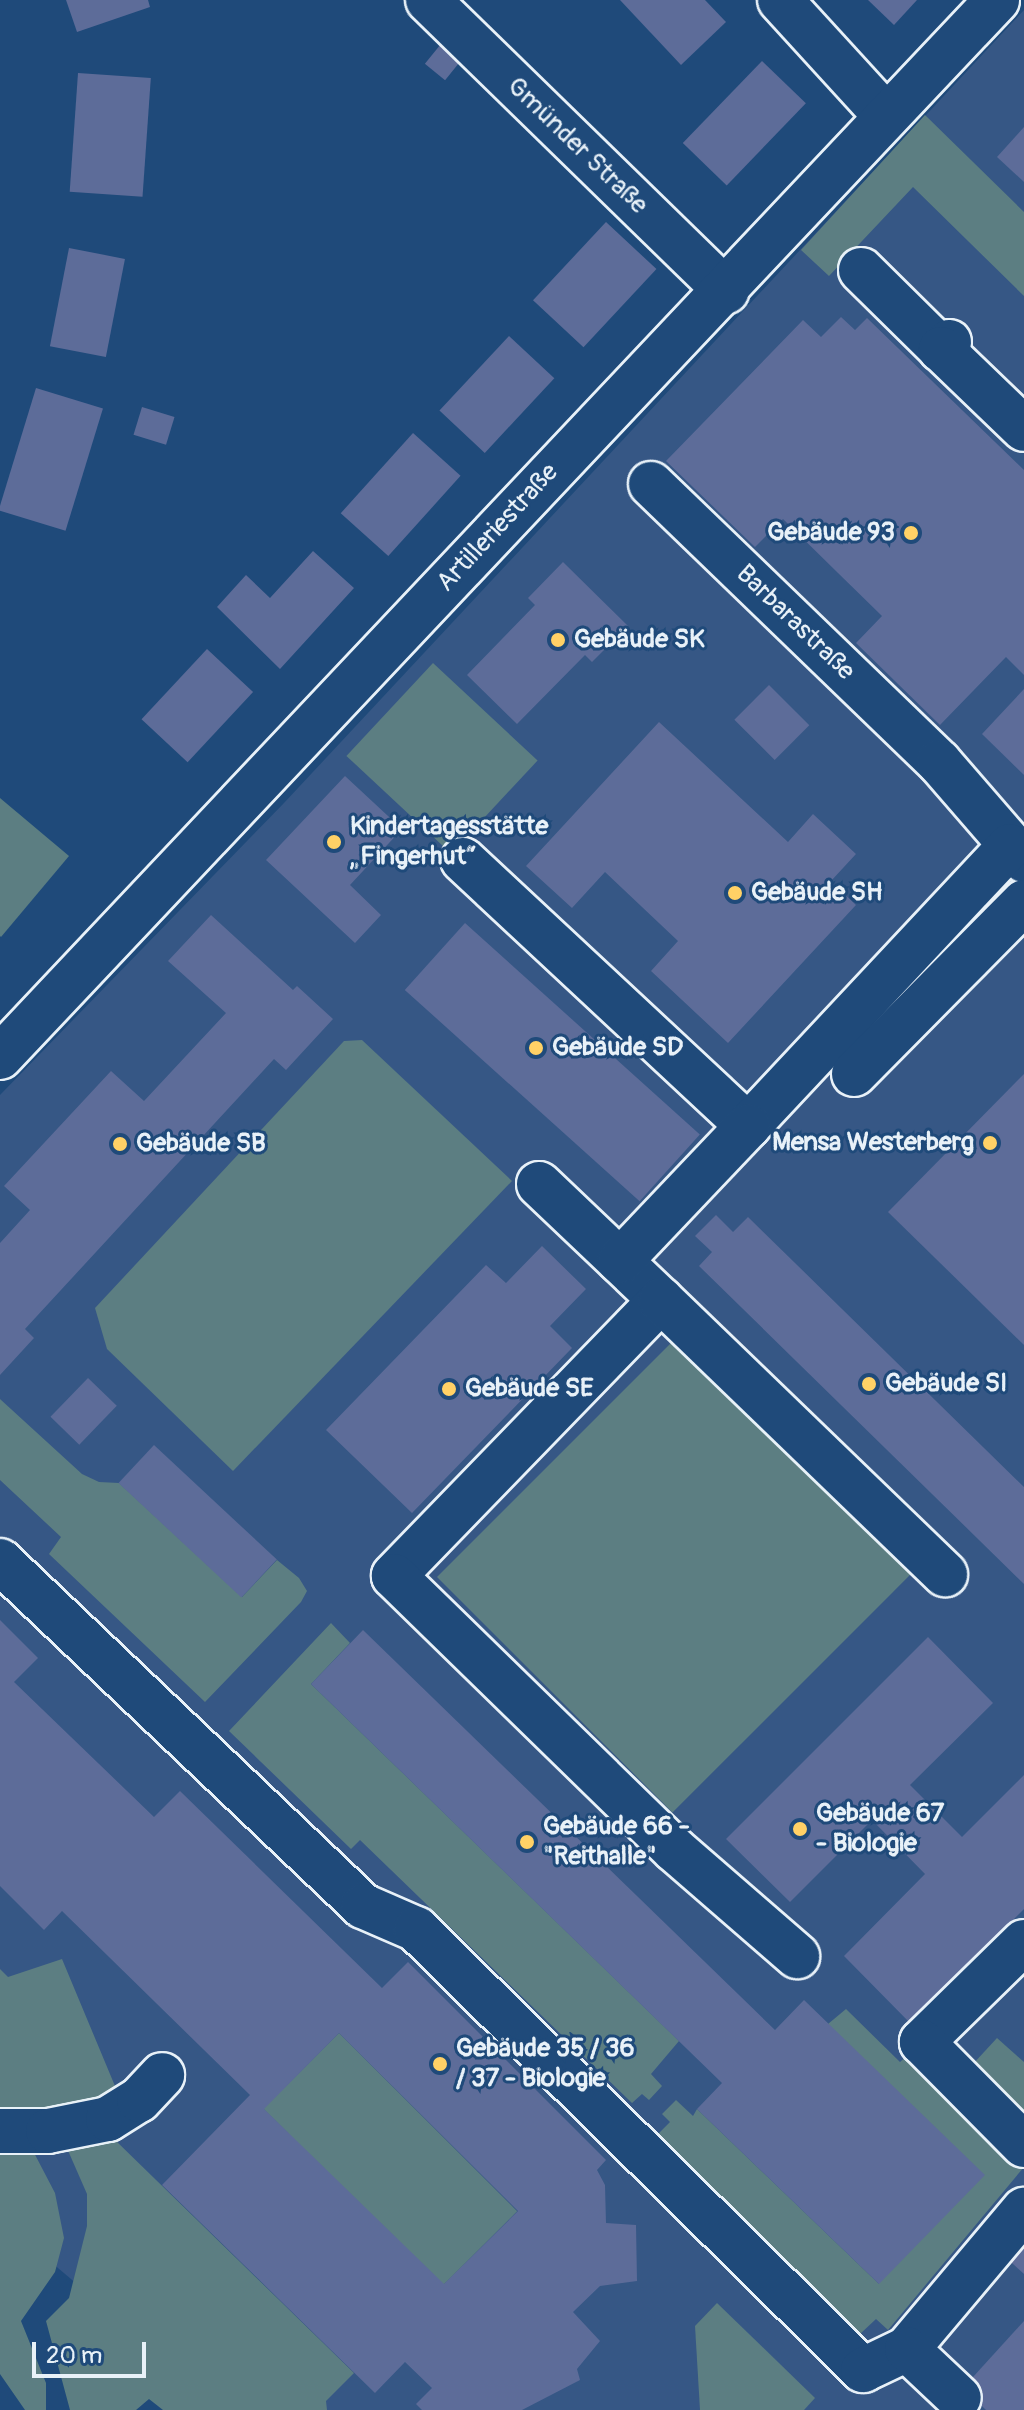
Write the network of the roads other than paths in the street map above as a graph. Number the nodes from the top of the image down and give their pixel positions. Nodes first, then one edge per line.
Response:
1 (428, 0) edge
2 (780, 0) edge
3 (997, 0) edge
4 (885, 115) junction
5 (861, 270) dead end
6 (726, 291) junction
7 (1024, 429) edge
8 (651, 484) dead end
9 (1017, 853) edge
10 (463, 860) dead end
11 (1024, 902) edge
12 (0, 1057) edge
13 (854, 1074) dead end
14 (748, 1126) junction
15 (539, 1184) dead end
16 (620, 1261) junction
17 (661, 1300) junction
18 (0, 1561) edge
19 (945, 1574) dead end
20 (1024, 1942) edge
21 (797, 1956) dead end
22 (162, 2075) dead end
23 (0, 2131) edge
24 (1024, 2145) edge
25 (1024, 2210) edge
26 (907, 2349) junction
27 (959, 2398) dead end

1 - 6 street, Gmünder Straße
2 - 4 street
3 - 4 street, Artilleriestraße
4 - 6 street, Artilleriestraße
5 - 7 street
6 - 12 street, Artilleriestraße
8 - 9 street, Barbarastraße
9 - 14 street
10 - 14 street
11 - 13 street
14 - 16 street
15 - 16 street
16 - 17 street
17 - 19 street
17 - 21 street
18 - 26 street
20 - 24 street
22 - 23 street
25 - 26 street
26 - 27 street

